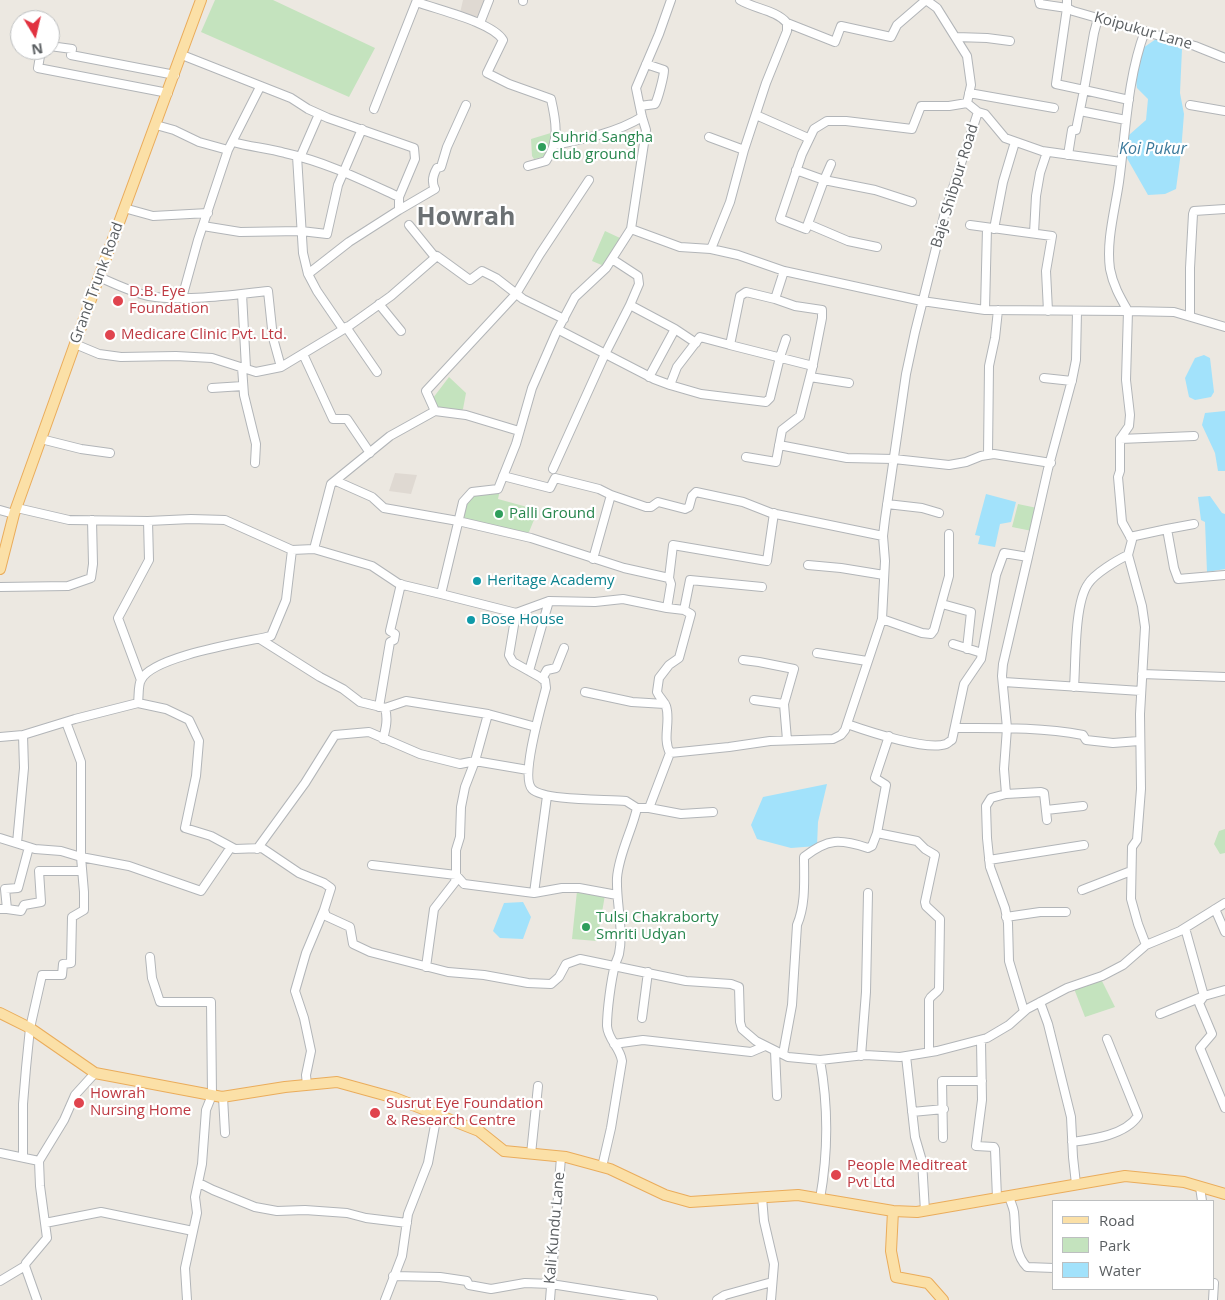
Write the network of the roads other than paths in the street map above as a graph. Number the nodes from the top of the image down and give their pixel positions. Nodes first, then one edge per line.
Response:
1 (201, 0) edge
2 (489, 0) edge
3 (671, 0) edge
4 (740, 0) edge
5 (926, 0) edge
6 (1039, 0) edge
7 (417, 1) edge
8 (1067, 4) edge
9 (1098, 18) junction
10 (788, 23) junction
11 (480, 24) junction
12 (1145, 31) junction
13 (956, 36) junction
14 (1010, 41) dead end
15 (60, 47) edge
16 (182, 55) junction
17 (1225, 58) edge
18 (39, 60) edge
19 (646, 64) junction
20 (175, 75) junction
21 (260, 87) junction
22 (1084, 90) junction
23 (168, 93) junction
24 (969, 93) junction
25 (1129, 100) junction
26 (967, 103) junction
27 (466, 105) dead end
28 (1190, 105) dead end
29 (640, 106) junction
30 (1054, 108) dead end
31 (374, 109) dead end
32 (1080, 111) junction
33 (1225, 111) edge
34 (978, 112) junction
35 (319, 114) junction
36 (756, 116) junction
37 (642, 118) junction
38 (1126, 120) junction
39 (156, 124) junction
40 (362, 129) junction
41 (708, 137) dead end
42 (808, 138) junction
43 (233, 142) junction
44 (1015, 142) junction
45 (556, 145) junction
46 (228, 150) junction
47 (744, 150) junction
48 (1047, 152) junction
49 (300, 154) junction
50 (1068, 155) junction
51 (1121, 162) junction
52 (831, 164) dead end
53 (528, 166) dead end
54 (796, 170) junction
55 (343, 171) junction
56 (589, 180) dead end
57 (824, 180) junction
58 (400, 197) junction
59 (912, 202) dead end
60 (124, 208) junction
61 (1225, 209) edge
62 (399, 210) junction
63 (208, 213) junction
64 (408, 224) dead end
65 (808, 224) junction
66 (203, 226) junction
67 (970, 226) dead end
68 (990, 228) junction
69 (631, 229) junction
70 (301, 231) junction
71 (1034, 232) junction
72 (877, 247) dead end
73 (711, 249) junction
74 (435, 257) junction
75 (612, 259) junction
76 (784, 271) junction
77 (308, 274) junction
78 (98, 277) junction
79 (242, 294) junction
80 (516, 294) junction
81 (182, 298) junction
82 (775, 299) junction
83 (922, 301) junction
84 (379, 304) junction
85 (630, 305) junction
86 (986, 310) junction
87 (998, 310) junction
88 (1048, 311) junction
89 (1077, 311) junction
90 (1128, 311) junction
91 (1190, 316) junction
92 (564, 319) junction
93 (1225, 327) edge
94 (345, 328) junction
95 (675, 329) junction
96 (559, 330) junction
97 (401, 331) dead end
98 (786, 339) dead end
99 (696, 342) junction
100 (75, 344) junction
101 (730, 345) junction
102 (303, 354) junction
103 (605, 354) junction
104 (780, 357) junction
105 (813, 366) junction
106 (282, 367) junction
107 (244, 368) junction
108 (377, 372) dead end
109 (649, 377) junction
110 (810, 377) junction
111 (1044, 378) dead end
112 (1072, 381) junction
113 (849, 383) dead end
114 (670, 385) junction
115 (243, 386) junction
116 (212, 388) dead end
117 (435, 411) junction
118 (519, 432) junction
119 (1194, 436) dead end
120 (41, 439) junction
121 (1120, 439) junction
122 (779, 444) junction
123 (110, 453) dead end
124 (370, 453) junction
125 (988, 455) junction
126 (746, 458) dead end
127 (894, 459) junction
128 (255, 463) dead end
129 (1051, 463) junction
130 (553, 469) dead end
131 (503, 476) junction
132 (336, 481) junction
133 (611, 495) junction
134 (887, 504) junction
135 (0, 510) edge
136 (15, 511) junction
137 (774, 513) junction
138 (939, 513) dead end
139 (92, 520) junction
140 (458, 521) junction
141 (148, 522) junction
142 (1194, 524) dead end
143 (1167, 529) junction
144 (949, 534) dead end
145 (883, 536) junction
146 (1130, 537) junction
147 (314, 549) junction
148 (292, 550) junction
149 (1128, 555) junction
150 (1028, 557) junction
151 (593, 559) junction
152 (808, 565) dead end
153 (0, 569) edge
154 (884, 575) junction
155 (1225, 575) edge
156 (670, 578) junction
157 (401, 584) junction
158 (0, 587) edge
159 (762, 588) dead end
160 (441, 594) junction
161 (549, 601) junction
162 (942, 604) junction
163 (667, 608) junction
164 (684, 610) junction
165 (516, 613) junction
166 (882, 619) junction
167 (260, 639) junction
168 (953, 644) dead end
169 (564, 648) dead end
170 (967, 649) junction
171 (816, 653) dead end
172 (982, 653) junction
173 (743, 660) dead end
174 (867, 661) junction
175 (529, 671) junction
176 (1142, 674) junction
177 (1225, 677) edge
178 (542, 679) junction
179 (140, 680) junction
180 (1004, 682) junction
181 (1074, 687) junction
182 (1141, 691) junction
183 (585, 692) dead end
184 (754, 700) dead end
185 (138, 703) junction
186 (666, 704) junction
187 (784, 704) junction
188 (382, 707) junction
189 (488, 714) junction
190 (66, 722) junction
191 (847, 724) junction
192 (536, 727) junction
193 (956, 728) junction
194 (1007, 728) junction
195 (23, 735) junction
196 (889, 736) junction
197 (0, 737) edge
198 (384, 739) junction
199 (787, 740) junction
200 (1139, 741) junction
201 (670, 753) junction
202 (475, 761) junction
203 (528, 770) junction
204 (1006, 794) junction
205 (547, 796) junction
206 (1083, 806) dead end
207 (637, 808) junction
208 (649, 808) junction
209 (1046, 810) junction
210 (713, 812) dead end
211 (1047, 820) dead end
212 (878, 833) junction
213 (0, 838) edge
214 (17, 843) junction
215 (1084, 846) dead end
216 (29, 847) junction
217 (231, 847) junction
218 (257, 849) junction
219 (81, 858) junction
220 (989, 860) junction
221 (372, 865) dead end
222 (82, 871) junction
223 (1131, 871) junction
224 (456, 875) junction
225 (1082, 890) dead end
226 (534, 893) junction
227 (868, 893) dead end
228 (618, 895) junction
229 (1225, 904) edge
230 (3, 909) edge
231 (1216, 909) junction
232 (324, 910) junction
233 (1066, 912) dead end
234 (1006, 917) junction
235 (1185, 928) junction
236 (1225, 932) edge
237 (1146, 944) junction
238 (150, 957) dead end
239 (615, 966) junction
240 (426, 967) junction
241 (648, 972) junction
242 (1225, 990) edge
243 (1204, 996) junction
244 (1040, 1002) junction
245 (1024, 1012) junction
246 (0, 1013) edge
247 (1160, 1014) dead end
248 (642, 1018) dead end
249 (30, 1028) junction
250 (1107, 1039) dead end
251 (981, 1040) junction
252 (614, 1044) junction
253 (765, 1046) junction
254 (779, 1052) junction
255 (929, 1052) junction
256 (861, 1056) junction
257 (906, 1056) junction
258 (820, 1060) junction
259 (95, 1073) junction
260 (982, 1081) junction
261 (308, 1085) junction
262 (538, 1086) dead end
263 (212, 1095) junction
264 (223, 1096) junction
265 (777, 1096) dead end
266 (1225, 1108) edge
267 (944, 1109) junction
268 (912, 1112) junction
269 (437, 1114) junction
270 (225, 1133) dead end
271 (943, 1138) dead end
272 (1072, 1142) junction
273 (0, 1153) edge
274 (531, 1154) junction
275 (561, 1157) junction
276 (23, 1158) junction
277 (39, 1161) junction
278 (602, 1167) junction
279 (199, 1182) junction
280 (1076, 1184) junction
281 (1200, 1187) junction
282 (1225, 1194) edge
283 (1009, 1196) junction
284 (762, 1197) junction
285 (997, 1198) junction
286 (820, 1199) junction
287 (1202, 1200) edge
288 (893, 1211) junction
289 (925, 1211) junction
290 (45, 1223) junction
291 (407, 1223) junction
292 (193, 1231) junction
293 (25, 1266) junction
294 (1052, 1268) edge
295 (393, 1276) junction
296 (0, 1281) edge
297 (772, 1282) junction
298 (551, 1284) junction
299 (37, 1300) edge
300 (187, 1300) edge
301 (385, 1300) edge
302 (550, 1300) edge
303 (653, 1300) edge
304 (716, 1300) edge
305 (772, 1300) edge
306 (943, 1300) edge

1 - 16 main road, Grand Trunk Road
2 - 11 street
3 - 19 street
4 - 10 street
5 - 10 street
5 - 13 street, Baje Shibpur Road
6 - 8 street, Koipukur Lane
7 - 11 street
7 - 31 street
8 - 9 street, Koipukur Lane
8 - 22 street
9 - 12 street, Koipukur Lane
9 - 22 street
10 - 36 street
11 - 45 street
12 - 17 street, Koipukur Lane
12 - 25 street
13 - 14 street
13 - 24 street, Baje Shibpur Road
15 - 20 street
16 - 20 main road, Grand Trunk Road
16 - 21 street
18 - 23 street
19 - 29 street
19 - 29 street
20 - 23 main road, Grand Trunk Road
21 - 35 street
21 - 43 street
22 - 25 street
22 - 32 street
23 - 39 main road, Grand Trunk Road
24 - 26 street, Baje Shibpur Road
24 - 30 street
25 - 38 street
26 - 34 street, Baje Shibpur Road
26 - 42 street
27 - 62 street
28 - 33 street
29 - 37 street
32 - 38 street
32 - 50 street
34 - 44 street
34 - 83 street, Baje Shibpur Road
35 - 40 street
35 - 49 street
36 - 42 street
36 - 47 street
37 - 45 street
37 - 69 street
38 - 51 street
39 - 46 street
39 - 60 main road, Grand Trunk Road
40 - 55 street
40 - 58 street
41 - 47 street
42 - 54 street
43 - 46 street
43 - 49 street
44 - 48 street
44 - 68 street
45 - 53 street
46 - 63 street
47 - 73 street
48 - 50 street
48 - 71 street
49 - 55 street
49 - 70 street
50 - 51 street
51 - 90 street
52 - 57 street
54 - 57 street
54 - 65 street
55 - 58 street
55 - 70 street
56 - 80 street
57 - 59 street
57 - 65 street
58 - 62 street
60 - 63 street
60 - 78 main road, Grand Trunk Road
61 - 91 street
62 - 77 street
63 - 66 street
64 - 74 street
65 - 72 street
66 - 70 street
66 - 81 street
67 - 68 street
68 - 71 street
68 - 86 street
69 - 73 street
69 - 75 street
70 - 77 street
71 - 88 street
73 - 76 street
74 - 80 street
74 - 84 street
75 - 85 street
75 - 92 street
76 - 82 street
76 - 83 street
77 - 94 street
78 - 81 street
78 - 100 main road, Grand Trunk Road
79 - 81 street
79 - 106 street
79 - 107 street
80 - 92 street
80 - 117 street
82 - 101 street
82 - 105 street
83 - 86 street
83 - 127 street, Baje Shibpur Road
84 - 94 street
84 - 97 street
85 - 95 street
85 - 103 street
86 - 87 street
87 - 88 street
87 - 125 street
88 - 89 street
89 - 90 street
89 - 112 street
90 - 91 street
90 - 121 street
91 - 93 street
92 - 96 street
94 - 102 street
94 - 108 street
95 - 99 street
95 - 109 street
96 - 103 street
96 - 118 street
98 - 104 street
99 - 101 street
99 - 114 street
100 - 107 street
100 - 120 main road, Grand Trunk Road
101 - 104 street
102 - 106 street
102 - 124 street
103 - 109 street
103 - 130 street
104 - 105 street
104 - 114 street
105 - 110 street
106 - 107 street
107 - 115 street
109 - 114 street
110 - 113 street
110 - 122 street
111 - 112 street
112 - 129 street
115 - 116 street
115 - 128 street
117 - 118 street
117 - 124 street
118 - 131 street
119 - 121 street
120 - 123 street
120 - 136 main road, Grand Trunk Road
121 - 146 street
122 - 126 street
122 - 127 street
124 - 132 street
125 - 127 street
125 - 129 street
127 - 134 street, Baje Shibpur Road
129 - 150 street
131 - 133 street
131 - 140 street
132 - 140 street
132 - 147 street
133 - 137 street
133 - 151 street
134 - 138 street
134 - 145 street, Baje Shibpur Road
135 - 136 street
136 - 139 street
136 - 153 main road, Grand Trunk Road
137 - 145 street
137 - 156 street
139 - 141 street
139 - 158 street
140 - 151 street
140 - 160 street
141 - 148 street
141 - 179 street
142 - 143 street
143 - 146 street
143 - 155 street
144 - 162 street
145 - 154 street, Baje Shibpur Road
146 - 149 street
147 - 148 street
147 - 157 street
148 - 167 street
149 - 176 street
149 - 181 street
150 - 172 street
150 - 180 street
151 - 156 street
152 - 154 street
154 - 166 street, Baje Shibpur Road
156 - 163 street
157 - 160 street
157 - 188 street
159 - 164 street
160 - 165 street
161 - 163 street
161 - 165 street
161 - 175 street
162 - 166 street
162 - 170 street
163 - 164 street
164 - 186 street
165 - 175 street
166 - 174 street, Baje Shibpur Road
167 - 179 street
167 - 188 street
168 - 170 street
169 - 178 street
170 - 172 street
171 - 174 street
172 - 193 street
173 - 187 street
174 - 191 street, Baje Shibpur Road
175 - 178 street
176 - 177 street
176 - 182 street
178 - 192 street
179 - 185 street
180 - 181 street
180 - 194 street
181 - 182 street
182 - 200 street
183 - 186 street
184 - 187 street
185 - 190 street
185 - 217 street
186 - 201 street
187 - 199 street
188 - 189 street
188 - 198 street
189 - 192 street
189 - 202 street
190 - 195 street
190 - 219 street
191 - 196 street
191 - 199 street
192 - 203 street
193 - 194 street
193 - 196 street
194 - 200 street
194 - 204 street
195 - 197 street
195 - 214 street
196 - 212 street
198 - 202 street
198 - 218 street
199 - 201 street
200 - 223 street
201 - 208 street
202 - 203 street
202 - 224 street
203 - 205 street
204 - 209 street
204 - 220 street
205 - 207 street
205 - 226 street
206 - 209 street
207 - 208 street
207 - 228 street
208 - 210 street
209 - 211 street
212 - 254 street
212 - 255 street
213 - 214 street
214 - 216 street
215 - 220 street
216 - 219 street
216 - 230 street
217 - 218 street
217 - 219 street
218 - 232 street
219 - 222 street
220 - 234 street
221 - 224 street
222 - 230 street
222 - 249 street
223 - 225 street
223 - 237 street
224 - 226 street
224 - 240 street
226 - 228 street
227 - 256 street
228 - 239 street
229 - 231 street
231 - 235 street
231 - 236 street
232 - 240 street
232 - 261 street
233 - 234 street
234 - 245 street
235 - 237 street
235 - 243 street
237 - 244 street
238 - 263 street
239 - 240 street
239 - 241 street
239 - 252 street
241 - 248 street
241 - 253 street
242 - 243 street
243 - 247 street
243 - 266 street
244 - 245 street
244 - 272 street
245 - 251 street
246 - 249 main road
249 - 259 main road
249 - 276 street
250 - 272 street
251 - 255 street
251 - 260 street
252 - 253 street
252 - 278 street
253 - 254 street
254 - 258 street
254 - 265 street
255 - 257 street
256 - 257 street
256 - 258 street
257 - 268 street
258 - 286 street
259 - 263 main road
259 - 277 street
260 - 267 street
260 - 285 street
261 - 264 main road
261 - 269 main road
262 - 274 street
263 - 264 main road
263 - 279 street
264 - 270 street
267 - 268 street
267 - 271 street
268 - 289 street
269 - 274 main road
269 - 291 street
272 - 280 street
273 - 276 street
274 - 275 main road
275 - 278 main road
275 - 298 street, Kali Kundu Lane
276 - 277 street
277 - 290 street
278 - 284 main road
279 - 291 street
279 - 292 street
280 - 281 main road
280 - 283 main road
281 - 282 main road
281 - 287 street
283 - 285 main road
283 - 294 street
284 - 286 main road
284 - 297 street
285 - 289 main road
286 - 288 main road
288 - 289 main road
288 - 306 main road
290 - 292 street
290 - 293 street
291 - 295 street
292 - 300 street
293 - 296 street
293 - 299 street
295 - 298 street
295 - 301 street
297 - 304 street
297 - 305 street
298 - 302 street, Kali Kundu Lane
298 - 303 street

